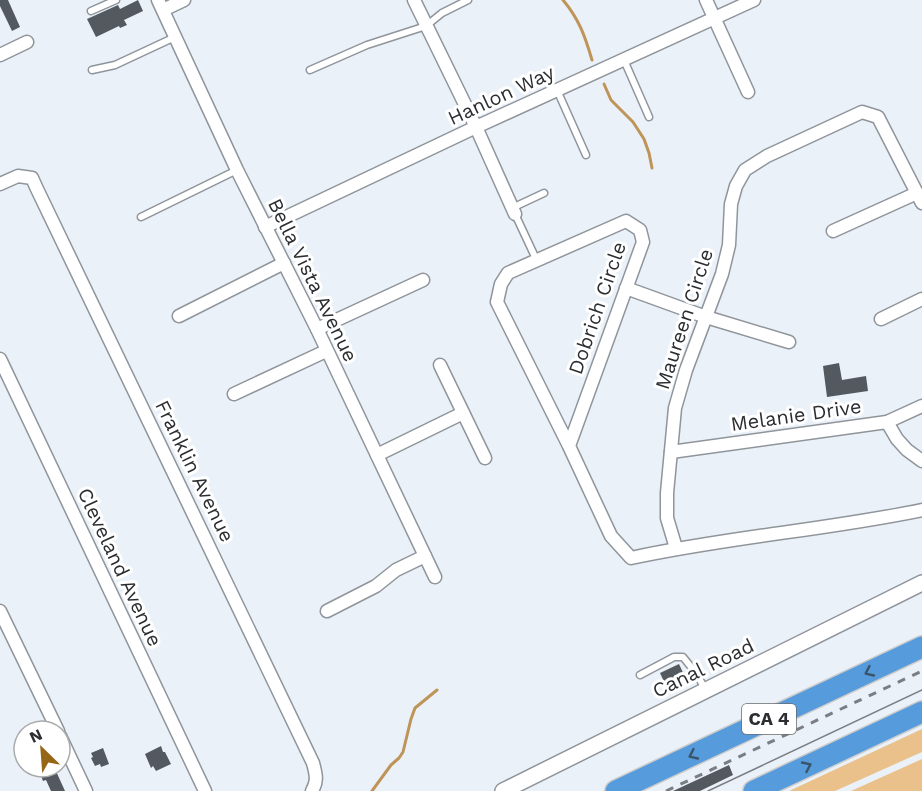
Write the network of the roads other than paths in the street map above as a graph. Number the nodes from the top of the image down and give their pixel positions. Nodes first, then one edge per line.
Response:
1 (116, 0) edge
2 (184, 0) edge
3 (414, 0) edge
4 (468, 0) edge
5 (706, 0) edge
6 (754, 0) edge
7 (161, 5) edge
8 (91, 11) dead end
9 (715, 18) junction
10 (426, 26) junction
11 (175, 37) junction
12 (27, 42) dead end
13 (0, 55) edge
14 (624, 60) junction
15 (92, 70) dead end
16 (310, 70) dead end
17 (557, 90) junction
18 (748, 92) dead end
19 (649, 117) dead end
20 (476, 127) junction
21 (586, 155) dead end
22 (237, 170) junction
23 (0, 184) edge
24 (544, 193) dead end
25 (919, 198) edge
26 (514, 211) junction
27 (141, 217) dead end
28 (265, 227) junction
29 (833, 231) dead end
30 (537, 261) junction
31 (284, 263) junction
32 (423, 280) dead end
33 (626, 288) junction
34 (922, 299) edge
35 (179, 316) dead end
36 (706, 317) junction
37 (881, 320) dead end
38 (317, 329) junction
39 (789, 342) dead end
40 (326, 351) junction
41 (0, 359) edge
42 (440, 365) dead end
43 (234, 394) dead end
44 (922, 406) edge
45 (463, 413) junction
46 (887, 422) junction
47 (569, 446) junction
48 (671, 452) junction
49 (377, 455) junction
50 (485, 458) dead end
51 (922, 461) edge
52 (922, 510) edge
53 (676, 548) junction
54 (425, 556) junction
55 (435, 577) dead end
56 (922, 584) edge
57 (0, 611) edge
58 (327, 611) dead end
59 (922, 647) edge
60 (640, 675) dead end
61 (706, 690) junction
62 (922, 712) edge
63 (52, 719) edge
64 (72, 761) edge
65 (314, 787) edge
66 (86, 791) edge
67 (205, 791) edge
68 (503, 791) edge
69 (616, 791) edge
70 (754, 791) edge

1 - 8 lane
2 - 7 street
3 - 10 street
4 - 10 lane
5 - 9 street
6 - 9 street, Hanlon Way
7 - 11 street, Bella Vista Avenue
9 - 14 street, Hanlon Way
9 - 18 street
10 - 16 lane
10 - 20 street
11 - 15 lane
11 - 22 street, Bella Vista Avenue
12 - 13 street
14 - 17 street, Hanlon Way
14 - 19 lane
17 - 20 street, Hanlon Way
17 - 21 lane
20 - 26 street
20 - 28 street, Hanlon Way
22 - 27 lane
22 - 28 street, Bella Vista Avenue
23 - 65 street, Franklin Avenue
24 - 26 lane
25 - 29 street
25 - 36 street, Maureen Circle
26 - 30 lane
28 - 31 street, Bella Vista Avenue
30 - 33 street, Dobrich Circle
30 - 47 street, Dobrich Circle
31 - 35 street
31 - 38 street, Bella Vista Avenue
32 - 38 street
33 - 36 street
33 - 47 street, Dobrich Circle
34 - 37 street
36 - 39 street
36 - 48 street, Maureen Circle
38 - 40 street, Bella Vista Avenue
40 - 43 street
40 - 49 street, Bella Vista Avenue
41 - 67 street, Cleveland Avenue
42 - 45 street
44 - 46 street, Melanie Drive
45 - 49 street
45 - 50 street
46 - 48 street, Melanie Drive
46 - 51 street
47 - 53 street, Dobrich Circle
48 - 53 street, Maureen Circle
49 - 54 street, Bella Vista Avenue
52 - 53 street
54 - 55 street, Bella Vista Avenue
54 - 58 street
56 - 61 street, Canal Road
57 - 63 street
59 -> 69 highway, CA 4
60 - 61 lane
61 - 68 street, Canal Road
70 -> 62 highway
64 - 66 street

